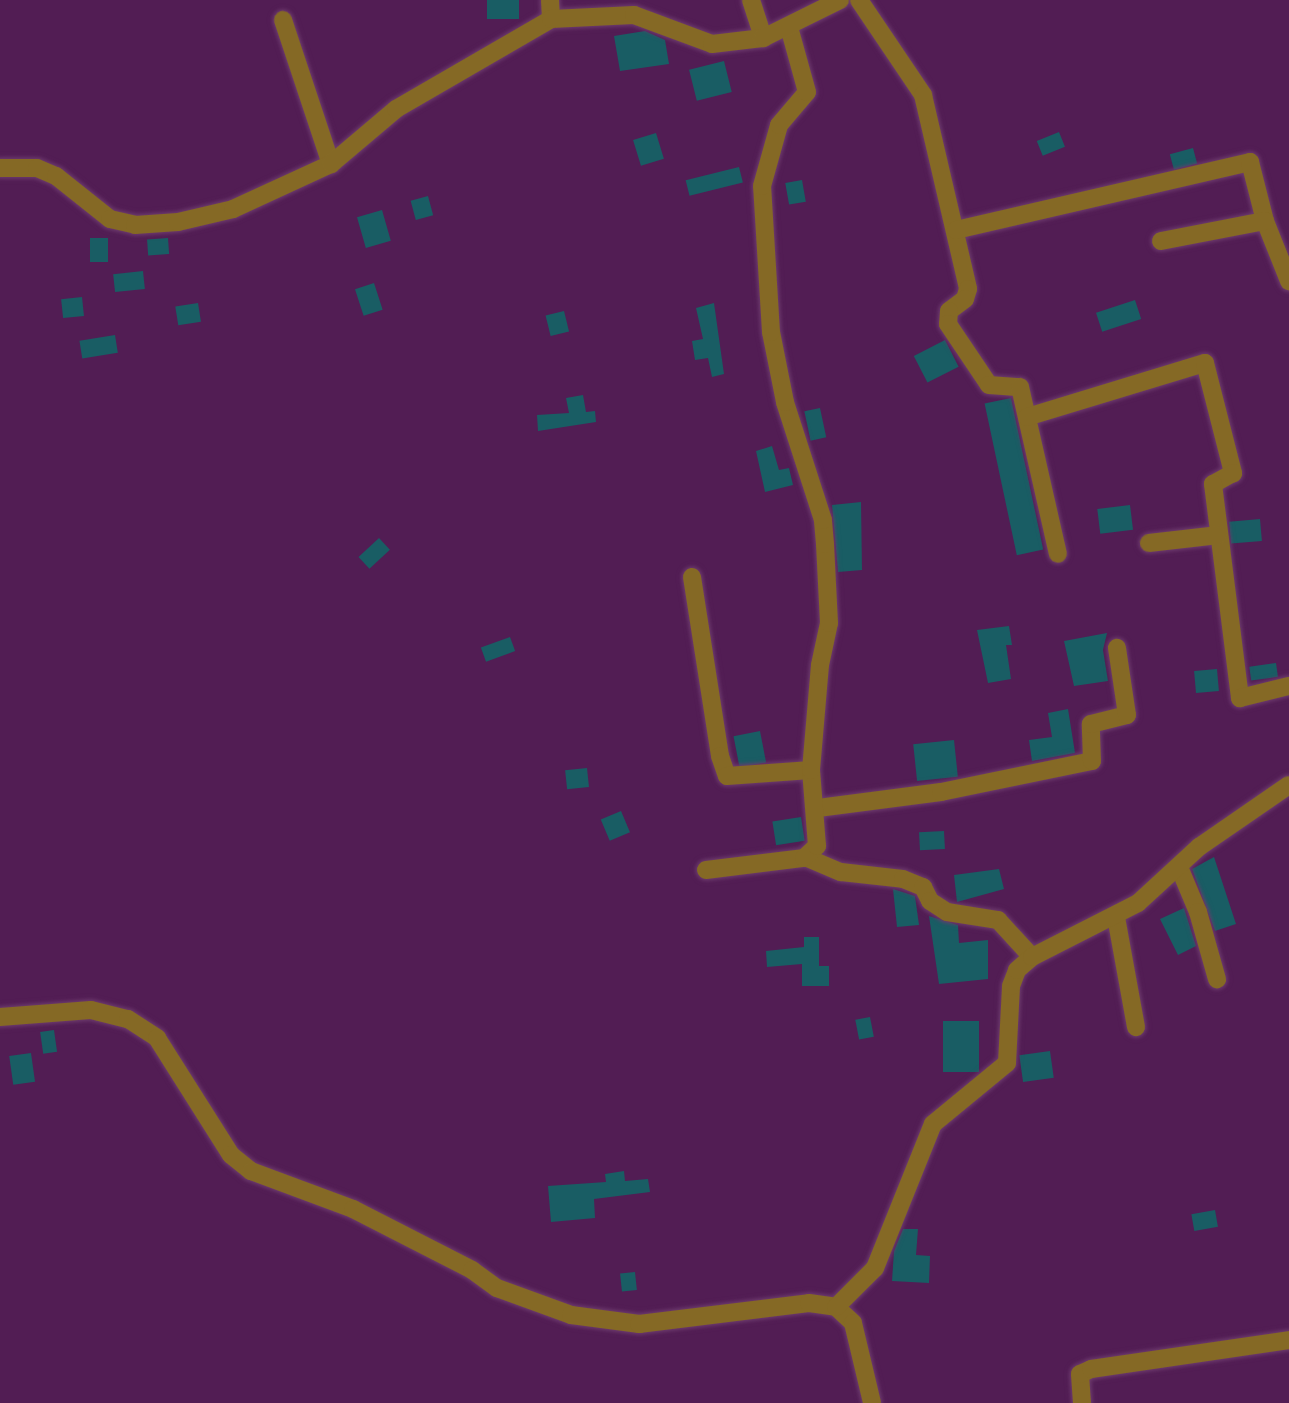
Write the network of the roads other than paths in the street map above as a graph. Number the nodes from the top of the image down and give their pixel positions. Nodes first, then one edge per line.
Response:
1 (550, 0) edge
2 (751, 0) edge
3 (840, 0) edge
4 (859, 0) edge
5 (551, 19) junction
6 (282, 20) dead end
7 (789, 27) junction
8 (763, 38) junction
9 (331, 164) junction
10 (0, 168) edge
11 (1265, 221) junction
12 (956, 230) junction
13 (1161, 241) dead end
14 (1289, 281) edge
15 (1027, 417) junction
16 (1219, 535) junction
17 (1149, 543) dead end
18 (1058, 554) dead end
19 (692, 578) dead end
20 (1118, 648) dead end
21 (1289, 686) edge
22 (811, 770) junction
23 (1289, 785) edge
24 (818, 808) junction
25 (805, 858) junction
26 (1179, 867) junction
27 (706, 870) dead end
28 (1116, 917) junction
29 (1032, 957) junction
30 (1217, 979) dead end
31 (0, 1017) edge
32 (1136, 1027) dead end
33 (836, 1307) junction
34 (1289, 1340) edge
35 (872, 1403) edge
36 (1082, 1403) edge

1 - 5 street
2 - 8 street
3 - 7 street
4 - 12 street
5 - 8 street
5 - 9 street
6 - 9 street
7 - 8 street
7 - 22 street
9 - 10 street
11 - 12 street
11 - 13 street
11 - 14 street
12 - 15 street
15 - 16 street
15 - 18 street
16 - 17 street
16 - 21 street
19 - 22 street
20 - 24 street
22 - 24 street
23 - 26 street
24 - 25 street
25 - 27 street
25 - 29 street
26 - 28 street
26 - 30 street
28 - 29 street
28 - 32 street
29 - 33 street
31 - 33 street
33 - 35 street
34 - 36 street

